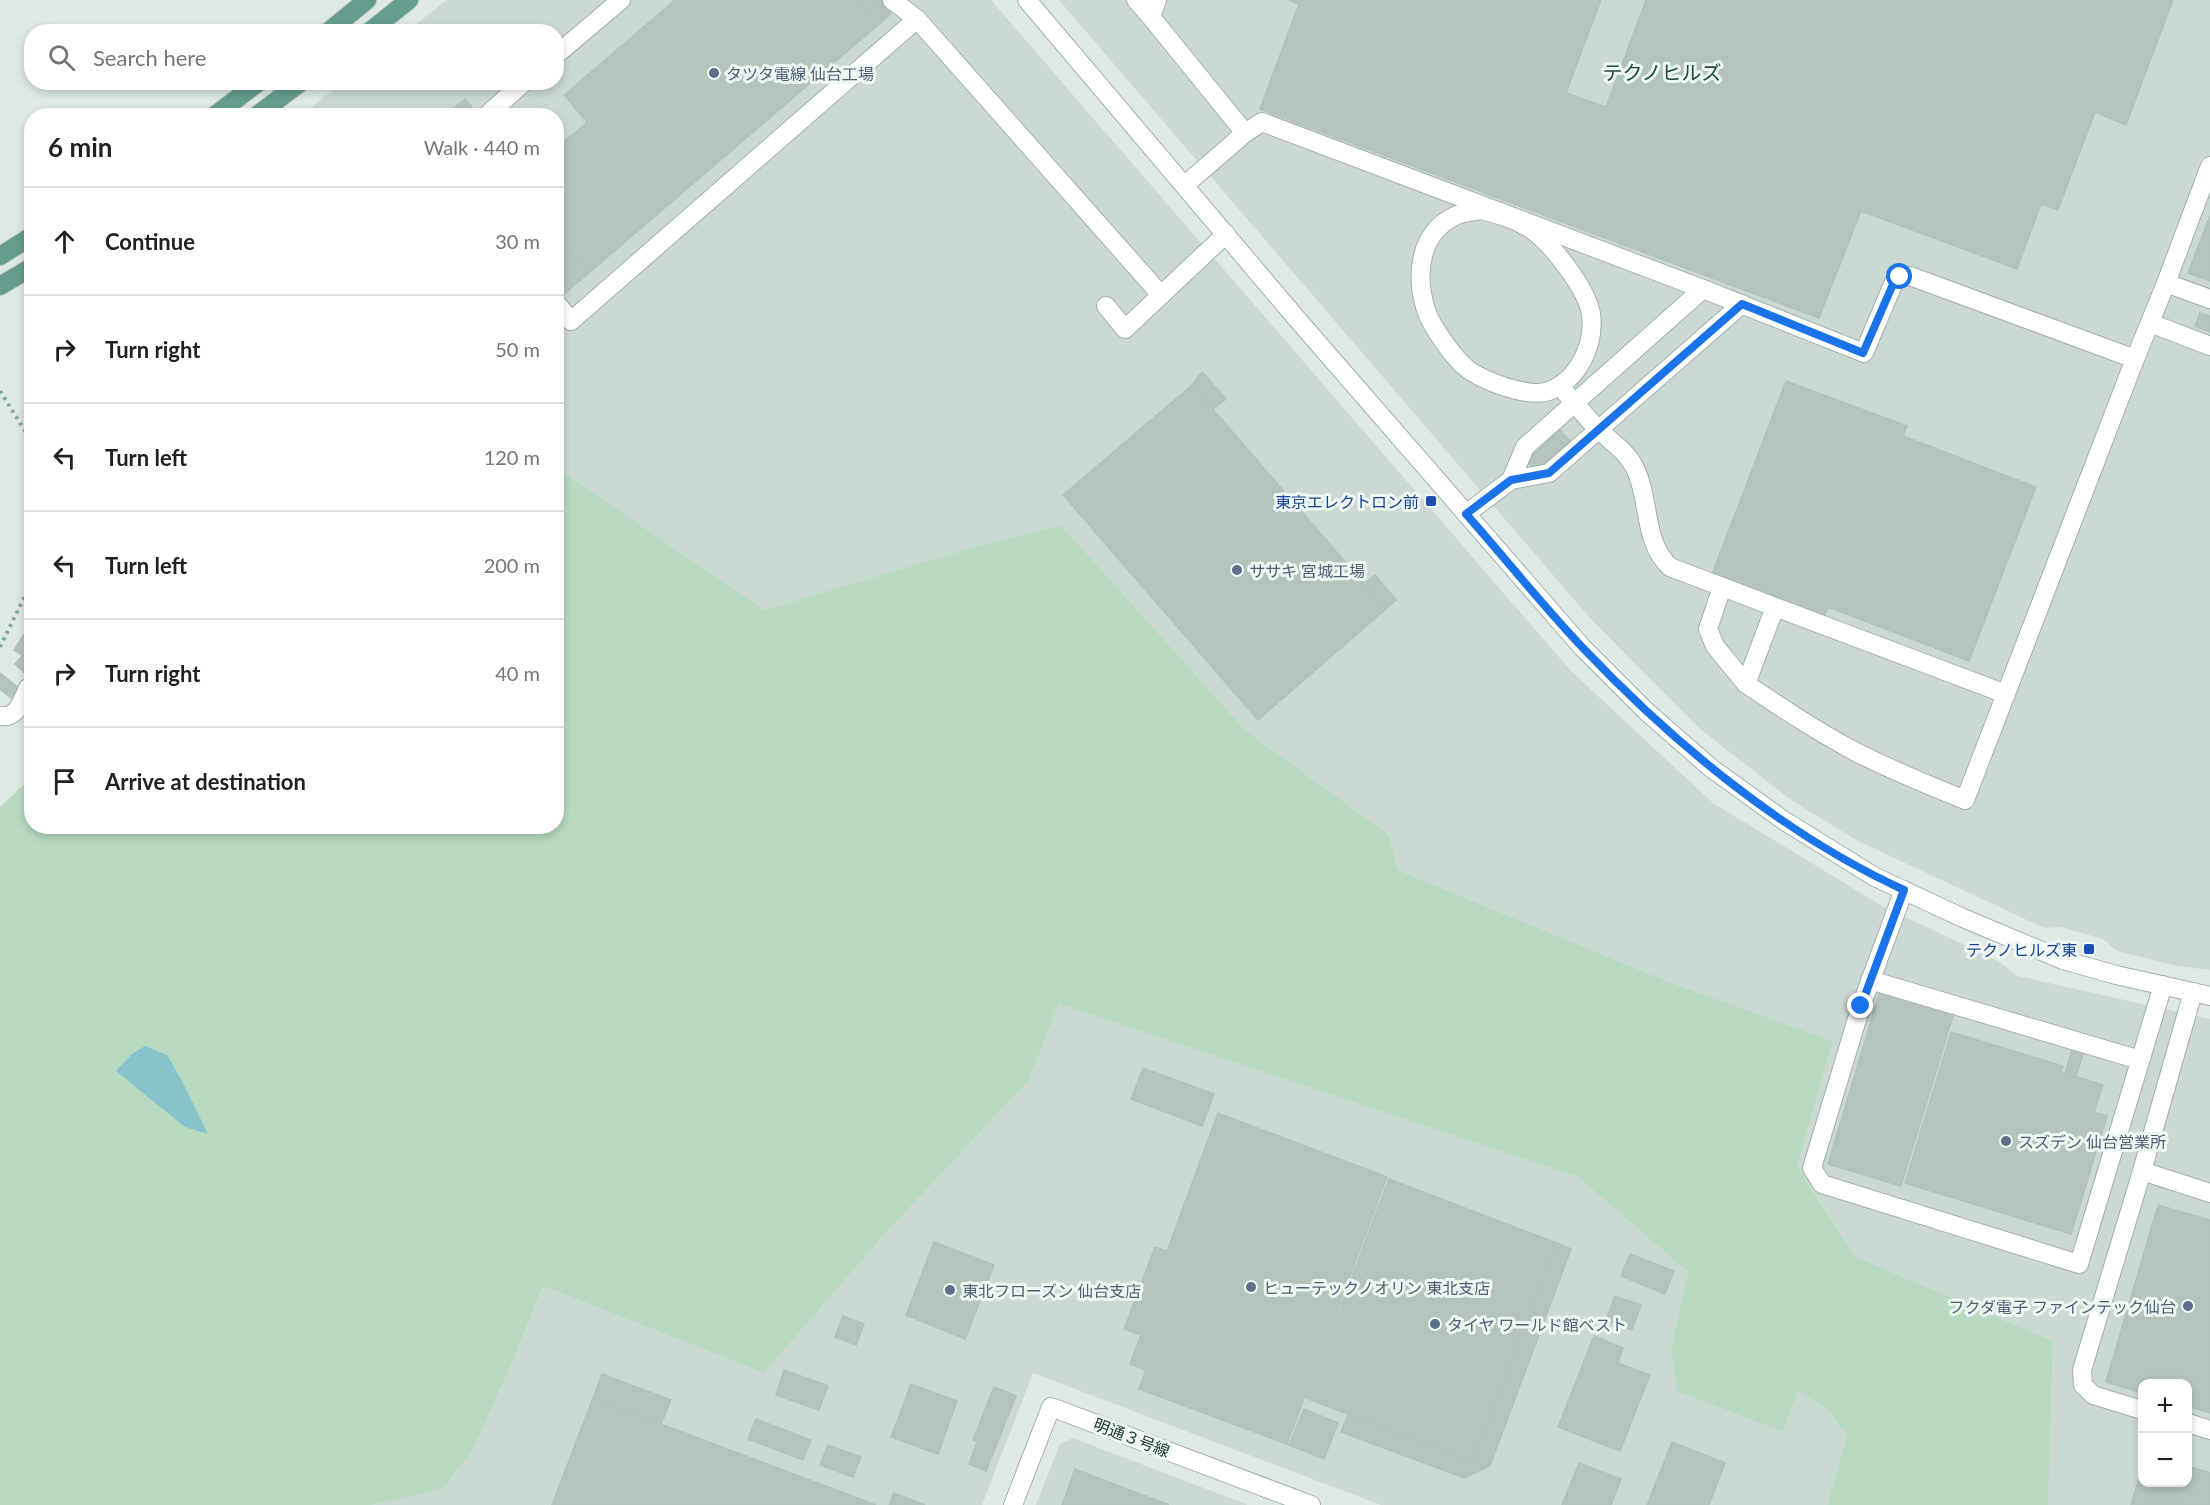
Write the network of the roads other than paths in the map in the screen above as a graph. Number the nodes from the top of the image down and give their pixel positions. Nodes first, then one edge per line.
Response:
1 (368, 0) edge
2 (409, 0) edge
3 (621, 0) edge
4 (892, 0) edge
5 (910, 0) edge
6 (1027, 0) edge
7 (1136, 0) edge
8 (1154, 9) edge
9 (917, 18) junction
10 (338, 24) edge
11 (379, 24) edge
12 (564, 48) edge
13 (249, 90) edge
14 (290, 90) edge
15 (515, 90) edge
16 (225, 108) edge
17 (267, 108) edge
18 (495, 108) edge
19 (1245, 133) junction
20 (2210, 166) edge
21 (1185, 185) junction
22 (1509, 217) junction
23 (1226, 234) junction
24 (24, 241) edge
25 (0, 256) edge
26 (24, 272) edge
27 (2166, 283) junction
28 (0, 286) edge
29 (1703, 289) junction
30 (1161, 295) junction
31 (2210, 299) edge
32 (1742, 304) junction
33 (1106, 306) dead end
34 (564, 312) edge
35 (2150, 323) junction
36 (2210, 346) edge
37 (2135, 359) junction
38 (1560, 387) junction
39 (1576, 403) junction
40 (1599, 430) junction
41 (1511, 480) junction
42 (1466, 514) junction
43 (1722, 587) junction
44 (1775, 607) junction
45 (1746, 684) junction
46 (2006, 694) junction
47 (24, 697) edge
48 (0, 716) edge
49 (1904, 890) junction
50 (1870, 980) junction
51 (2163, 985) junction
52 (2201, 994) edge
53 (2140, 1060) junction
54 (2142, 1171) junction
55 (2210, 1193) edge
56 (2138, 1409) edge
57 (2192, 1425) edge
58 (2210, 1430) edge
59 (1013, 1505) edge
60 (1311, 1505) edge

1 - 10 main road
2 - 11 main road
3 - 12 street
4 - 9 street
5 - 9 street
6 - 21 street
7 - 8 street
8 - 19 street
9 - 30 street
9 - 34 street
13 - 16 main road
14 - 17 main road
15 - 18 street
19 - 21 street
19 - 22 street
20 - 27 street
21 - 23 street
22 - 29 street
22 - 38 street
22 - 38 street
23 - 30 street
23 - 42 street
24 - 25 main road
26 - 28 main road
27 - 31 street
27 - 35 street
29 - 32 street
29 - 39 street
30 - 33 street
32 - 37 street
32 - 40 street
35 - 36 street
35 - 37 street
37 - 46 street
38 - 39 street
39 - 40 street
39 - 41 street
40 - 41 street
40 - 43 street
41 - 42 street
42 - 49 street
43 - 44 street
43 - 45 street
44 - 45 street
44 - 46 street
45 - 46 street
47 - 48 street
49 - 50 street
49 - 51 street
50 - 53 street
50 - 53 street
51 - 52 street
51 - 53 street
52 - 54 street
54 - 55 street
54 - 56 street
57 - 58 street
59 - 60 street, 明通３号線

